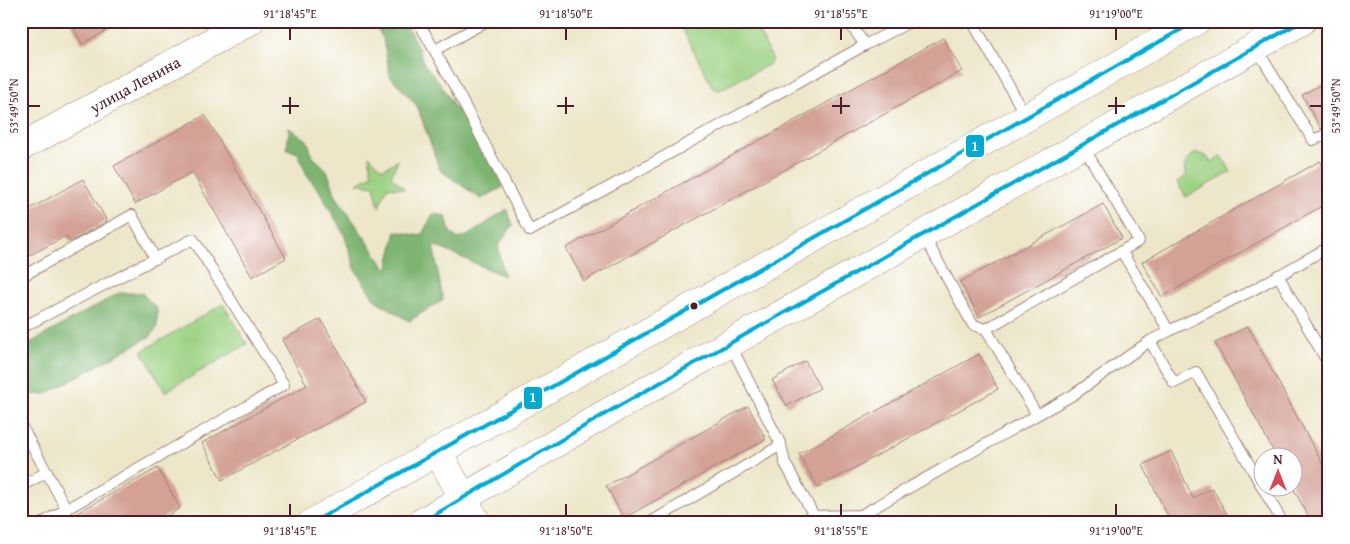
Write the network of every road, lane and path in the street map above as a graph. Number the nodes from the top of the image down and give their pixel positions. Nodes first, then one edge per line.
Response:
1 (250, 21) edge
2 (418, 21) edge
3 (486, 21) edge
4 (848, 21) edge
5 (912, 21) edge
6 (972, 21) edge
7 (1196, 21) edge
8 (1302, 21) edge
9 (865, 45) junction
10 (1256, 47) junction
11 (435, 50) junction
12 (1027, 117) junction
13 (1328, 134) edge
14 (1082, 145) junction
15 (21, 147) edge
16 (924, 236) junction
17 (1329, 247) edge
18 (1122, 252) junction
19 (155, 258) junction
20 (1278, 275) junction
21 (21, 277) edge
22 (21, 328) edge
23 (986, 329) junction
24 (1169, 331) junction
25 (1150, 341) junction
26 (730, 344) junction
27 (1329, 365) edge
28 (1037, 415) junction
29 (21, 425) edge
30 (781, 445) junction
31 (438, 452) junction
32 (47, 472) junction
33 (21, 486) edge
34 (463, 498) junction
35 (67, 510) junction
36 (814, 516) junction
37 (42, 523) edge
38 (312, 523) edge
39 (420, 523) edge
40 (477, 523) edge
41 (649, 523) edge
42 (804, 523) edge
43 (1283, 523) edge

1 - 15 main road, улица Ленина
2 - 11 lane
3 - 11 lane
4 - 9 lane
5 - 9 lane
6 - 12 lane
7 - 12 main road
8 - 10 main road
9 - 11 lane
10 - 13 lane
10 - 14 main road
12 - 31 main road
14 - 16 main road
14 - 18 lane
16 - 23 lane
16 - 26 main road
17 - 20 lane
18 - 23 lane
18 - 24 lane
19 - 21 lane
19 - 22 lane
19 - 35 lane
20 - 24 lane
20 - 27 lane
23 - 28 lane
24 - 25 lane
25 - 28 lane
25 - 43 lane
26 - 30 lane
26 - 34 main road
28 - 36 lane
29 - 32 lane
30 - 36 lane
30 - 41 lane
31 - 34 main road
31 - 38 main road
32 - 33 lane
32 - 35 lane
34 - 39 main road
34 - 40 main road
35 - 37 lane
36 - 42 lane

